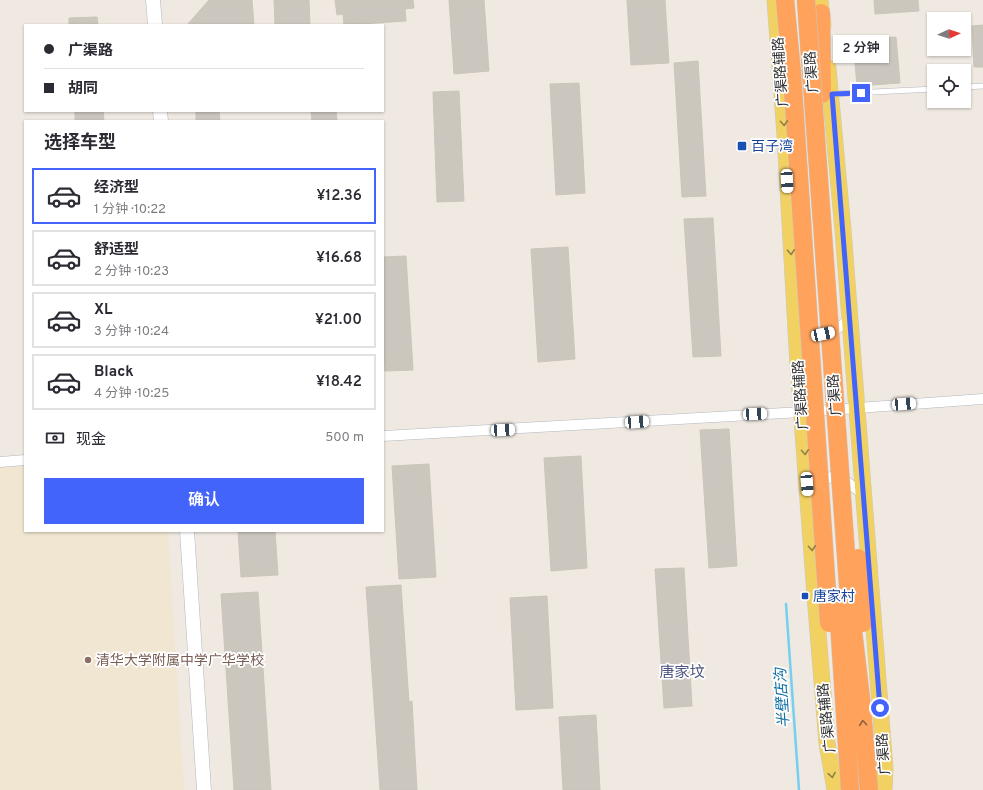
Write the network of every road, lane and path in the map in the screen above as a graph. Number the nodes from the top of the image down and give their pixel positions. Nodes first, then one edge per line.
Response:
1 (153, 0) edge
2 (775, 0) edge
3 (786, 0) edge
4 (796, 0) edge
5 (806, 0) edge
6 (821, 6) edge
7 (155, 24) edge
8 (983, 86) edge
9 (971, 87) edge
10 (927, 89) edge
11 (827, 94) junction
12 (850, 319) junction
13 (795, 320) junction
14 (983, 399) edge
15 (857, 407) junction
16 (802, 412) junction
17 (384, 436) edge
18 (24, 460) edge
19 (0, 462) edge
20 (863, 494) junction
21 (808, 499) junction
22 (187, 532) edge
23 (861, 699) junction
24 (846, 716) junction
25 (881, 727) junction
26 (827, 743) junction
27 (204, 790) edge
28 (834, 790) edge
29 (850, 790) edge
30 (868, 790) edge
31 (884, 790) edge

1 - 7 street
2 -> 13 main road, 广渠路辅路
3 - 24 highway, bridge
4 - 24 highway, 广渠路, bridge
5 - 23 highway, 广渠路, bridge
6 - 11 highway
8 - 9 lane
10 - 11 lane
11 - 12 main road, 广渠路
11 - 23 highway, bridge
12 - 13 street
12 - 15 main road, 广渠路
13 - 16 main road, 广渠路辅路
14 - 15 street
15 - 16 street
15 - 20 main road, 广渠路
16 - 17 street
16 -> 21 main road, 广渠路辅路
18 - 19 street
20 - 21 street
20 - 25 main road, 广渠路
21 -> 26 main road, 广渠路辅路
22 - 27 street
30 -> 23 highway, 广渠路, bridge
24 - 29 highway, 广渠路, bridge
25 - 26 street
25 - 31 main road, 广渠路
26 -> 28 main road, 广渠路辅路

